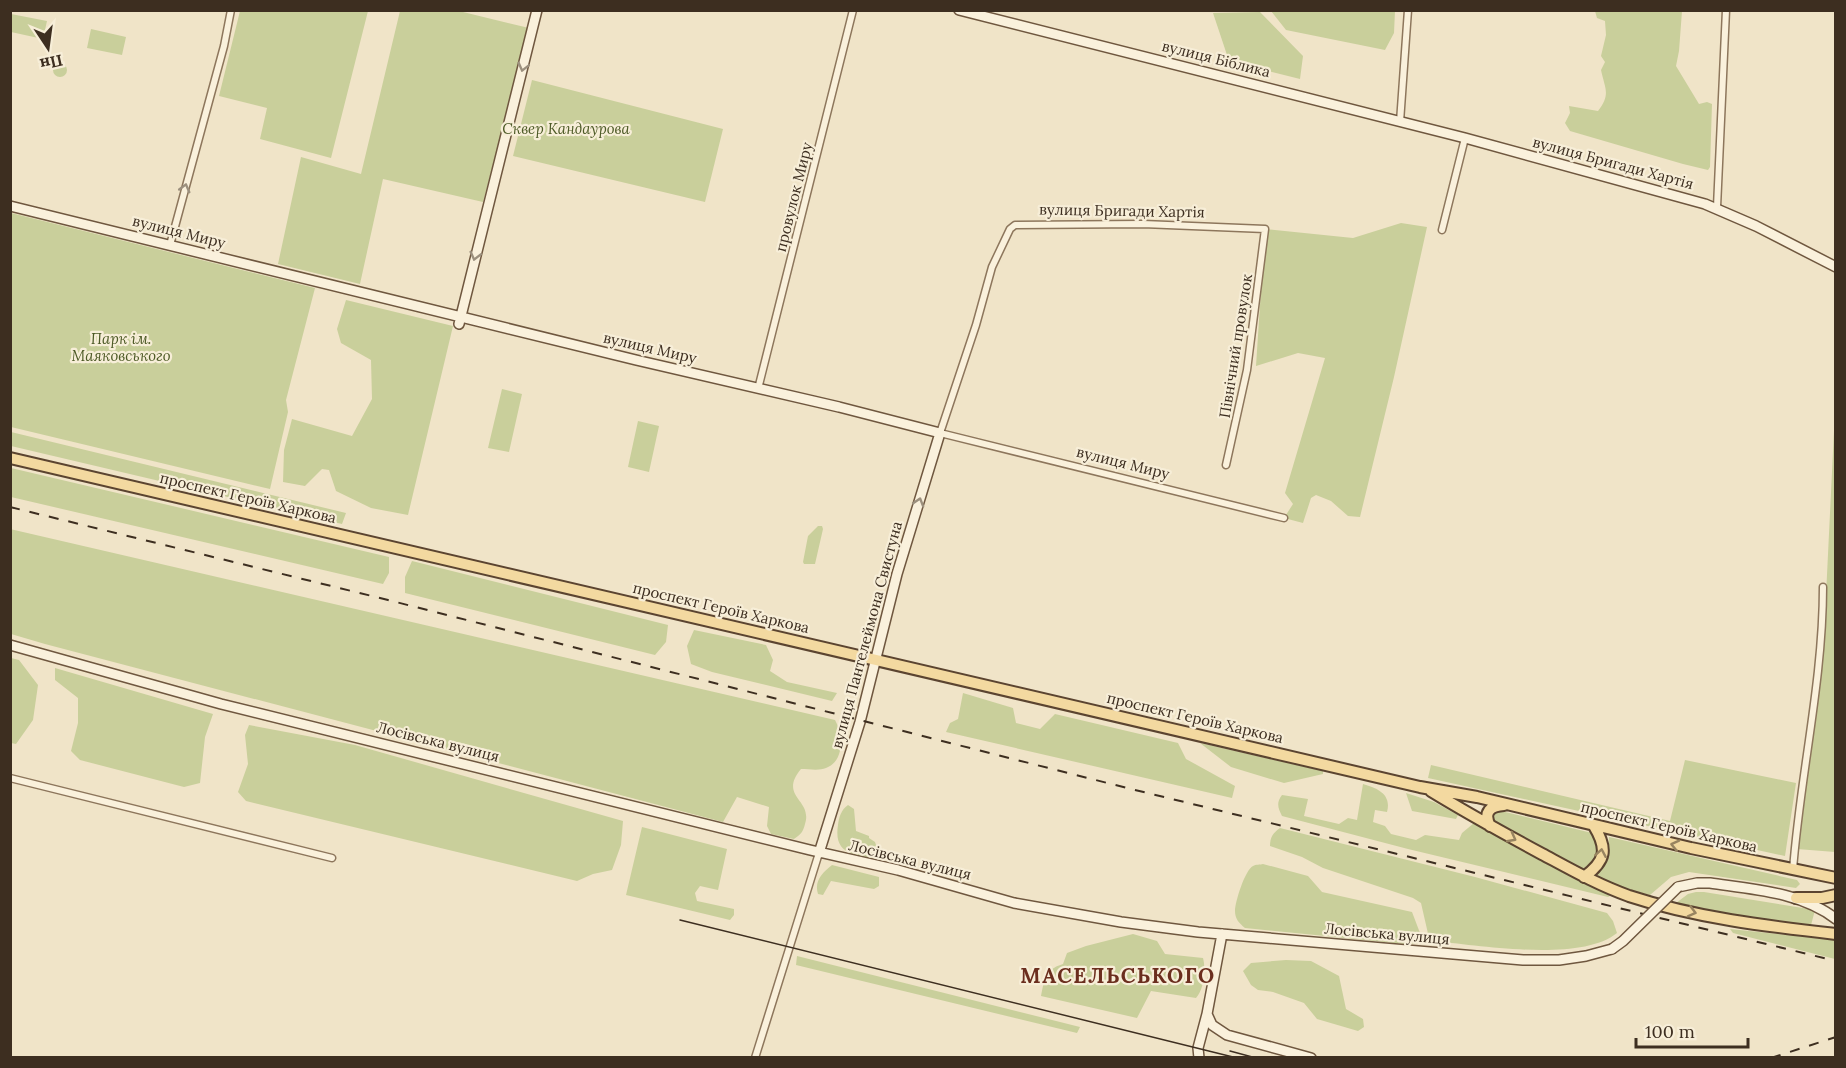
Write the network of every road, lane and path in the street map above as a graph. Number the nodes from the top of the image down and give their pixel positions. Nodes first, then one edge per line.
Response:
1 (231, 10) edge
2 (537, 10) edge
3 (853, 10) edge
4 (959, 10) edge
5 (1408, 10) edge
6 (1726, 10) edge
7 (1400, 122) junction
8 (1465, 138) junction
9 (10, 206) edge
10 (1717, 207) junction
11 (1015, 225) joint
12 (1266, 229) joint
13 (1442, 230) dead end
14 (170, 245) junction
15 (1836, 267) edge
16 (460, 320) junction
17 (758, 389) junction
18 (940, 433) junction
19 (10, 458) edge
20 (1226, 465) dead end
21 (1284, 519) dead end
22 (1823, 587) dead end
23 (10, 645) edge
24 (876, 660) junction
25 (10, 778) edge
26 (1425, 788) junction
27 (1510, 804) junction
28 (1490, 826) junction
29 (1594, 826) junction
30 (819, 852) junction
31 (332, 858) dead end
32 (1793, 870) junction
33 (1584, 877) junction
34 (1836, 878) edge
35 (1836, 895) edge
36 (1796, 898) junction
37 (1836, 919) edge
38 (1222, 934) junction
39 (1836, 934) edge
40 (1207, 1014) junction
41 (755, 1058) edge
42 (1199, 1058) edge
43 (1311, 1058) edge

14 -> 1 street
2 -> 16 street
3 - 17 street, провулок Миру
4 - 7 street, вулиця Біблика
5 - 7 street
6 - 10 street
7 - 8 street, вулиця Біблика
8 - 10 street, вулиця Бригади Хартія
8 - 13 street
9 - 14 street, вулиця Миру
10 - 15 street, вулиця Бригади Хартія
11 - 12 street, вулиця Бригади Хартія
11 - 18 street, вулиця Пантелеймона Свистуна
12 - 20 street, Північний провулок
14 - 16 street, вулиця Миру
16 - 17 street, вулиця Миру
17 - 18 street, вулиця Миру
18 - 21 street, вулиця Миру
24 -> 18 street, вулиця Пантелеймона Свистуна
19 - 24 main road, проспект Героїв Харкова
22 - 32 street
23 - 30 street, Лосівська вулиця
24 - 26 main road, проспект Героїв Харкова
24 - 30 street, вулиця Пантелеймона Свистуна
25 - 31 street
26 - 27 main road, проспект Героїв Харкова
26 - 28 main road, проспект Героїв Харкова
27 - 28 main road
27 - 29 main road, проспект Героїв Харкова
28 -> 33 main road, проспект Героїв Харкова
32 -> 29 main road, проспект Героїв Харкова
33 -> 29 main road
30 - 38 street, Лосівська вулиця
30 - 41 street, вулиця Пантелеймона Свистуна
32 - 34 main road, проспект Героїв Харкова
33 -> 39 main road, проспект Героїв Харкова
35 - 36 main road
36 - 37 street, Лосівська вулиця
36 - 38 street, Лосівська вулиця, bridge
38 - 40 street
40 - 42 street
40 - 43 street

